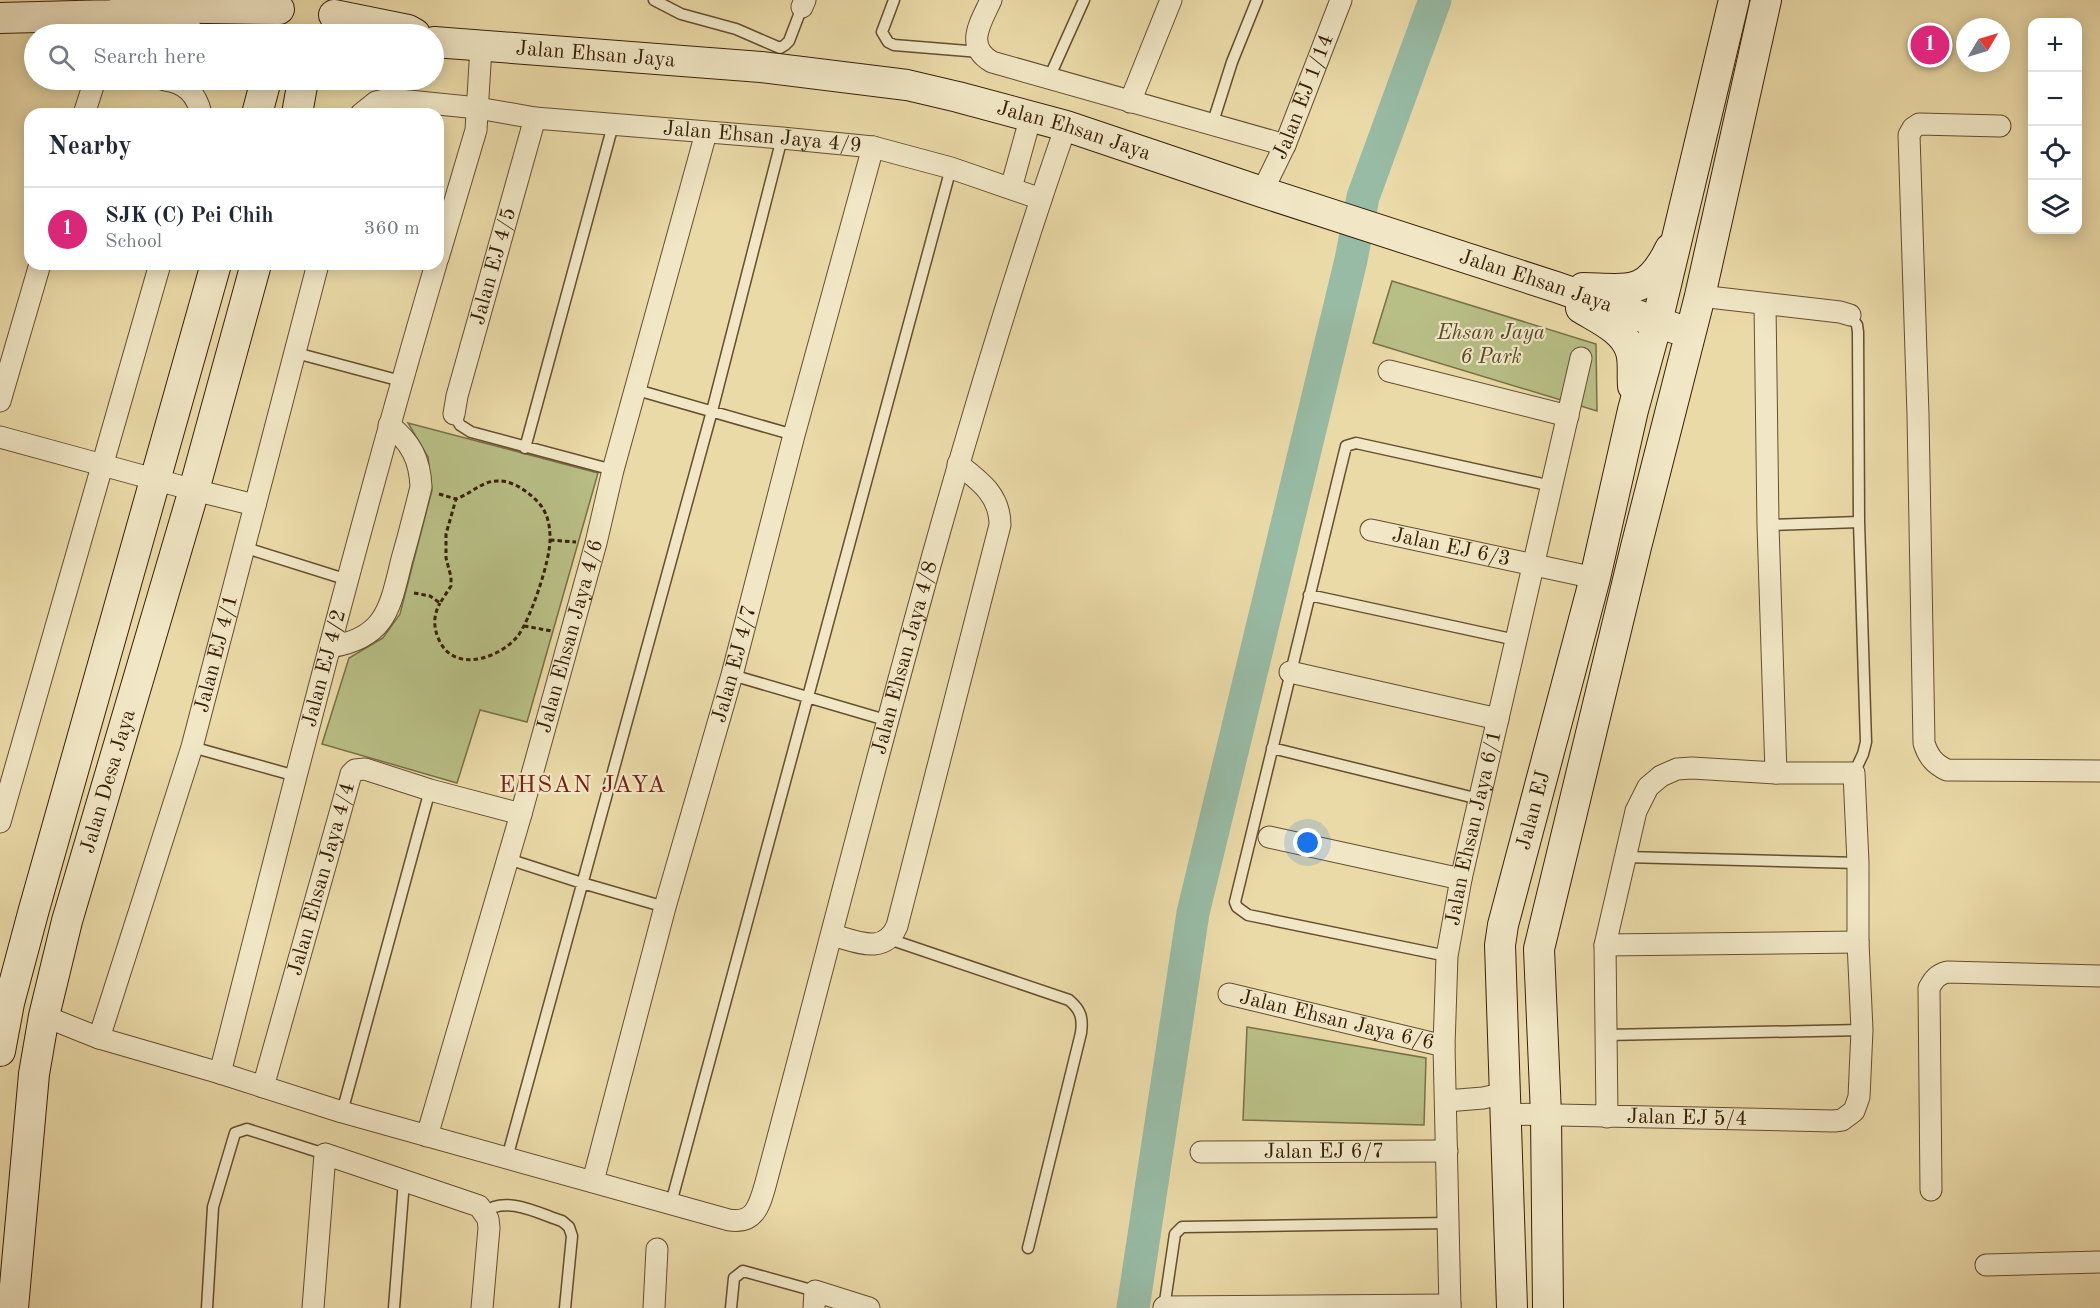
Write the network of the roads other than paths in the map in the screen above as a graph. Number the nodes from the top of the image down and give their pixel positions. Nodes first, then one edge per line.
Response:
1 (654, 0) edge
2 (894, 0) edge
3 (991, 0) edge
4 (1084, 0) edge
5 (1171, 0) edge
6 (1257, 0) edge
7 (1341, 0) edge
8 (1734, 0) edge
9 (1766, 0) edge
10 (803, 4) edge
11 (283, 9) edge
12 (327, 11) edge
13 (0, 18) edge
14 (106, 22) edge
15 (382, 24) edge
16 (444, 43) edge
17 (481, 47) junction
18 (986, 57) junction
19 (1049, 78) junction
20 (91, 90) edge
21 (188, 90) edge
22 (248, 90) edge
23 (264, 90) edge
24 (301, 90) edge
25 (1130, 102) junction
26 (86, 108) edge
27 (199, 108) edge
28 (249, 108) edge
29 (259, 108) edge
30 (298, 108) edge
31 (368, 108) edge
32 (478, 108) junction
33 (1031, 116) junction
34 (535, 118) junction
35 (613, 125) junction
36 (1212, 125) junction
37 (1066, 126) junction
38 (2000, 126) dead end
39 (706, 133) junction
40 (782, 138) junction
41 (1285, 145) junction
42 (873, 147) junction
43 (951, 168) junction
44 (1011, 189) junction
45 (1275, 196) junction
46 (1041, 199) junction
47 (1681, 227) junction
48 (444, 238) edge
49 (38, 270) edge
50 (158, 270) edge
51 (214, 270) edge
52 (254, 270) edge
53 (317, 270) edge
54 (434, 270) edge
55 (1546, 284) junction
56 (1700, 296) junction
57 (1765, 304) junction
58 (1850, 315) joint
59 (1657, 322) junction
60 (1690, 333) junction
61 (296, 353) junction
62 (1581, 358) dead end
63 (1389, 371) dead end
64 (401, 381) junction
65 (637, 390) junction
66 (0, 401) edge
67 (1633, 410) junction
68 (712, 411) junction
69 (454, 414) joint
70 (1568, 416) junction
71 (389, 425) junction
72 (794, 435) junction
73 (0, 437) edge
74 (525, 448) junction
75 (958, 464) junction
76 (102, 465) junction
77 (613, 470) junction
78 (156, 480) junction
79 (1551, 486) junction
80 (194, 490) junction
81 (255, 504) junction
82 (1859, 522) junction
83 (1768, 525) junction
84 (1371, 530) dead end
85 (243, 547) junction
86 (1533, 565) junction
87 (1595, 578) junction
88 (348, 580) junction
89 (1309, 595) junction
90 (1516, 640) junction
91 (330, 646) junction
92 (1290, 672) junction
93 (732, 675) junction
94 (808, 697) junction
95 (1498, 719) junction
96 (889, 721) junction
97 (192, 747) junction
98 (1272, 748) junction
99 (2100, 771) edge
100 (1776, 773) junction
101 (1854, 773) junction
102 (6, 776) edge
103 (296, 776) junction
104 (430, 790) junction
105 (1479, 799) junction
106 (522, 814) junction
107 (0, 822) edge
108 (1269, 837) dead end
109 (1625, 857) junction
110 (508, 859) junction
111 (1858, 863) junction
112 (1461, 879) junction
113 (582, 883) junction
114 (665, 907) junction
115 (832, 935) junction
116 (889, 939) junction
117 (1858, 942) junction
118 (1605, 945) junction
119 (1447, 956) junction
120 (2100, 976) edge
121 (1229, 994) dead end
122 (44, 1016) junction
123 (1862, 1030) junction
124 (1606, 1035) junction
125 (99, 1038) junction
126 (1444, 1046) junction
127 (0, 1051) edge
128 (220, 1073) junction
129 (263, 1088) junction
130 (1446, 1101) junction
131 (1506, 1104) junction
132 (342, 1112) junction
133 (1546, 1115) junction
134 (1607, 1118) junction
135 (427, 1136) junction
136 (1447, 1150) junction
137 (1202, 1152) dead end
138 (325, 1155) junction
139 (507, 1158) junction
140 (404, 1181) junction
141 (593, 1181) junction
142 (1930, 1190) dead end
143 (671, 1203) junction
144 (487, 1220) junction
145 (1448, 1223) junction
146 (1028, 1248) dead end
147 (657, 1249) dead end
148 (2100, 1262) edge
149 (1986, 1265) dead end
150 (815, 1300) edge
151 (1450, 1306) edge
152 (13, 1308) edge
153 (207, 1308) edge
154 (313, 1308) edge
155 (394, 1308) edge
156 (482, 1308) edge
157 (566, 1308) edge
158 (654, 1308) edge
159 (731, 1308) edge
160 (869, 1308) edge
161 (1164, 1308) edge
162 (1512, 1308) edge
163 (1548, 1308) edge

1 - 10 lane
2 - 18 lane
3 - 18 street
4 - 19 lane
5 - 25 street
6 - 36 lane
7 - 41 street, Jalan EJ 1/14
8 - 47 main road
9 - 56 main road, Jalan EJ
11 - 14 main road
12 - 15 main road
13 - 14 main road
16 - 17 main road, Jalan Ehsan Jaya
17 - 32 street
17 - 33 main road, Jalan Ehsan Jaya
18 - 19 street
19 - 25 street
20 - 26 street
21 - 27 street
22 - 28 main road
23 - 29 main road
24 - 30 main road
25 - 36 street
31 - 32 street, Jalan Ehsan Jaya 4/9
32 - 34 street, Jalan Ehsan Jaya 4/9
32 - 48 street
33 - 37 main road, Jalan Ehsan Jaya
33 - 44 street
34 - 35 street, Jalan Ehsan Jaya 4/9
34 - 69 street, Jalan EJ 4/5
35 - 39 street, Jalan Ehsan Jaya 4/9
35 - 74 lane
36 - 41 street
37 - 45 main road, Jalan Ehsan Jaya
37 - 46 street, Jalan Ehsan Jaya 4/8
38 - 99 street
39 - 40 street, Jalan Ehsan Jaya 4/9
39 - 65 street, Jalan Ehsan Jaya 4/6
40 - 42 street, Jalan Ehsan Jaya 4/9
40 - 68 lane
41 - 45 street, Jalan EJ 1/14
42 - 43 street, Jalan Ehsan Jaya 4/9
42 - 72 street, Jalan EJ 4/7
43 - 44 street, Jalan Ehsan Jaya 4/9
43 - 94 lane
44 - 46 street, Jalan Ehsan Jaya 4/9
45 - 55 main road, Jalan Ehsan Jaya
46 - 75 street, Jalan Ehsan Jaya 4/8
47 - 55 main road
47 - 59 main road, Jalan EJ
49 - 66 street
50 - 76 street
51 - 78 main road, Jalan Desa Jaya
52 - 80 main road, Jalan Desa Jaya
53 - 61 street, Jalan EJ 4/1
54 - 64 street, Jalan EJ 4/2
55 - 59 main road, Jalan Ehsan Jaya
55 - 67 main road
56 - 57 street
56 - 60 main road, Jalan EJ
57 - 58 street
57 - 83 street
58 - 82 lane
59 - 60 main road, Jalan Ehsan Jaya
59 - 67 main road, Jalan EJ
60 - 133 main road, Jalan EJ
61 - 64 lane
61 - 81 street, Jalan EJ 4/1
62 - 70 street, Jalan Ehsan Jaya 6/1
63 - 70 street
64 - 71 street, Jalan EJ 4/2
65 - 68 lane
65 - 77 street, Jalan Ehsan Jaya 4/6
67 - 87 main road, Jalan EJ
68 - 72 lane
68 - 113 lane
69 - 74 lane
70 - 79 street, Jalan Ehsan Jaya 6/1
71 - 88 street, Jalan EJ 4/2
71 - 91 street
72 - 93 street, Jalan EJ 4/7
73 - 76 street
74 - 77 lane
75 - 96 street, Jalan Ehsan Jaya 4/8
75 - 116 street
76 - 78 street
76 - 102 street
77 - 106 street, Jalan Ehsan Jaya 4/6
78 - 80 street
78 - 127 main road, Jalan Desa Jaya
79 - 86 street, Jalan Ehsan Jaya 6/1
79 - 89 lane
80 - 81 street
80 - 122 main road, Jalan Desa Jaya
81 - 85 street, Jalan EJ 4/1
82 - 83 lane
82 - 101 lane
83 - 100 street
84 - 86 street, Jalan EJ 6/3
85 - 88 lane
85 - 97 street, Jalan EJ 4/1
86 - 87 street, Jalan EJ 6/3
86 - 90 street, Jalan Ehsan Jaya 6/1
87 - 131 main road, Jalan EJ
88 - 91 street, Jalan EJ 4/2
89 - 90 lane
89 - 92 lane
90 - 95 street, Jalan Ehsan Jaya 6/1
91 - 103 street, Jalan EJ 4/2
92 - 95 street
92 - 98 lane
93 - 94 lane
93 - 114 street, Jalan EJ 4/7
94 - 96 lane
94 - 143 lane
95 - 105 street, Jalan Ehsan Jaya 6/1
96 - 115 street, Jalan Ehsan Jaya 4/8
97 - 103 lane
97 - 125 street, Jalan EJ 4/1
98 - 105 lane
98 - 119 lane
100 - 101 street
100 - 109 street
101 - 111 street
102 - 107 street
103 - 128 street, Jalan EJ 4/2
104 - 106 street, Jalan Ehsan Jaya 4/4
104 - 129 street, Jalan Ehsan Jaya 4/4
104 - 132 lane
105 - 112 street, Jalan Ehsan Jaya 6/1
106 - 110 street, Jalan Ehsan Jaya 4/6
108 - 112 street
109 - 111 lane
109 - 118 street
110 - 113 lane
110 - 135 street, Jalan Ehsan Jaya 4/6
111 - 117 street
112 - 119 street, Jalan Ehsan Jaya 6/1
113 - 114 lane
113 - 139 lane
114 - 141 street, Jalan EJ 4/7
115 - 116 street
115 - 143 street, Jalan Ehsan Jaya 4/8
116 - 146 lane
117 - 118 street
117 - 123 street
118 - 124 street
119 - 126 street, Jalan Ehsan Jaya 6/1
120 - 142 street
121 - 126 street, Jalan Ehsan Jaya 6/6
122 - 125 street, Jalan Ehsan Jaya 4/8
122 - 152 main road, Jalan Desa Jaya
123 - 124 lane
123 - 134 street, Jalan EJ 5/4
124 - 134 street
125 - 128 street, Jalan Ehsan Jaya 4/8
126 - 130 street, Jalan Ehsan Jaya 6/1
128 - 129 street, Jalan Ehsan Jaya 4/8
129 - 132 street, Jalan Ehsan Jaya 4/8
130 - 131 street, Jalan EJ 5/4
130 - 136 street, Jalan Ehsan Jaya 6/1
131 - 133 street, Jalan EJ 5/4
131 - 162 main road, Jalan EJ
132 - 135 street, Jalan Ehsan Jaya 4/8
133 - 134 street, Jalan EJ 5/4
133 - 163 main road, Jalan EJ
135 - 139 street, Jalan Ehsan Jaya 4/8
136 - 137 street, Jalan EJ 6/7
136 - 145 street, Jalan Ehsan Jaya 6/1
138 - 140 street
138 - 153 lane
138 - 154 street
139 - 141 street, Jalan Ehsan Jaya 4/8
140 - 144 street
140 - 155 lane
141 - 143 street, Jalan Ehsan Jaya 4/8
144 - 156 street
144 - 157 lane
145 - 151 street, Jalan Ehsan Jaya 6/1
145 - 161 lane
147 - 158 street
148 - 149 street
150 - 159 lane
150 - 160 street
151 - 161 street

